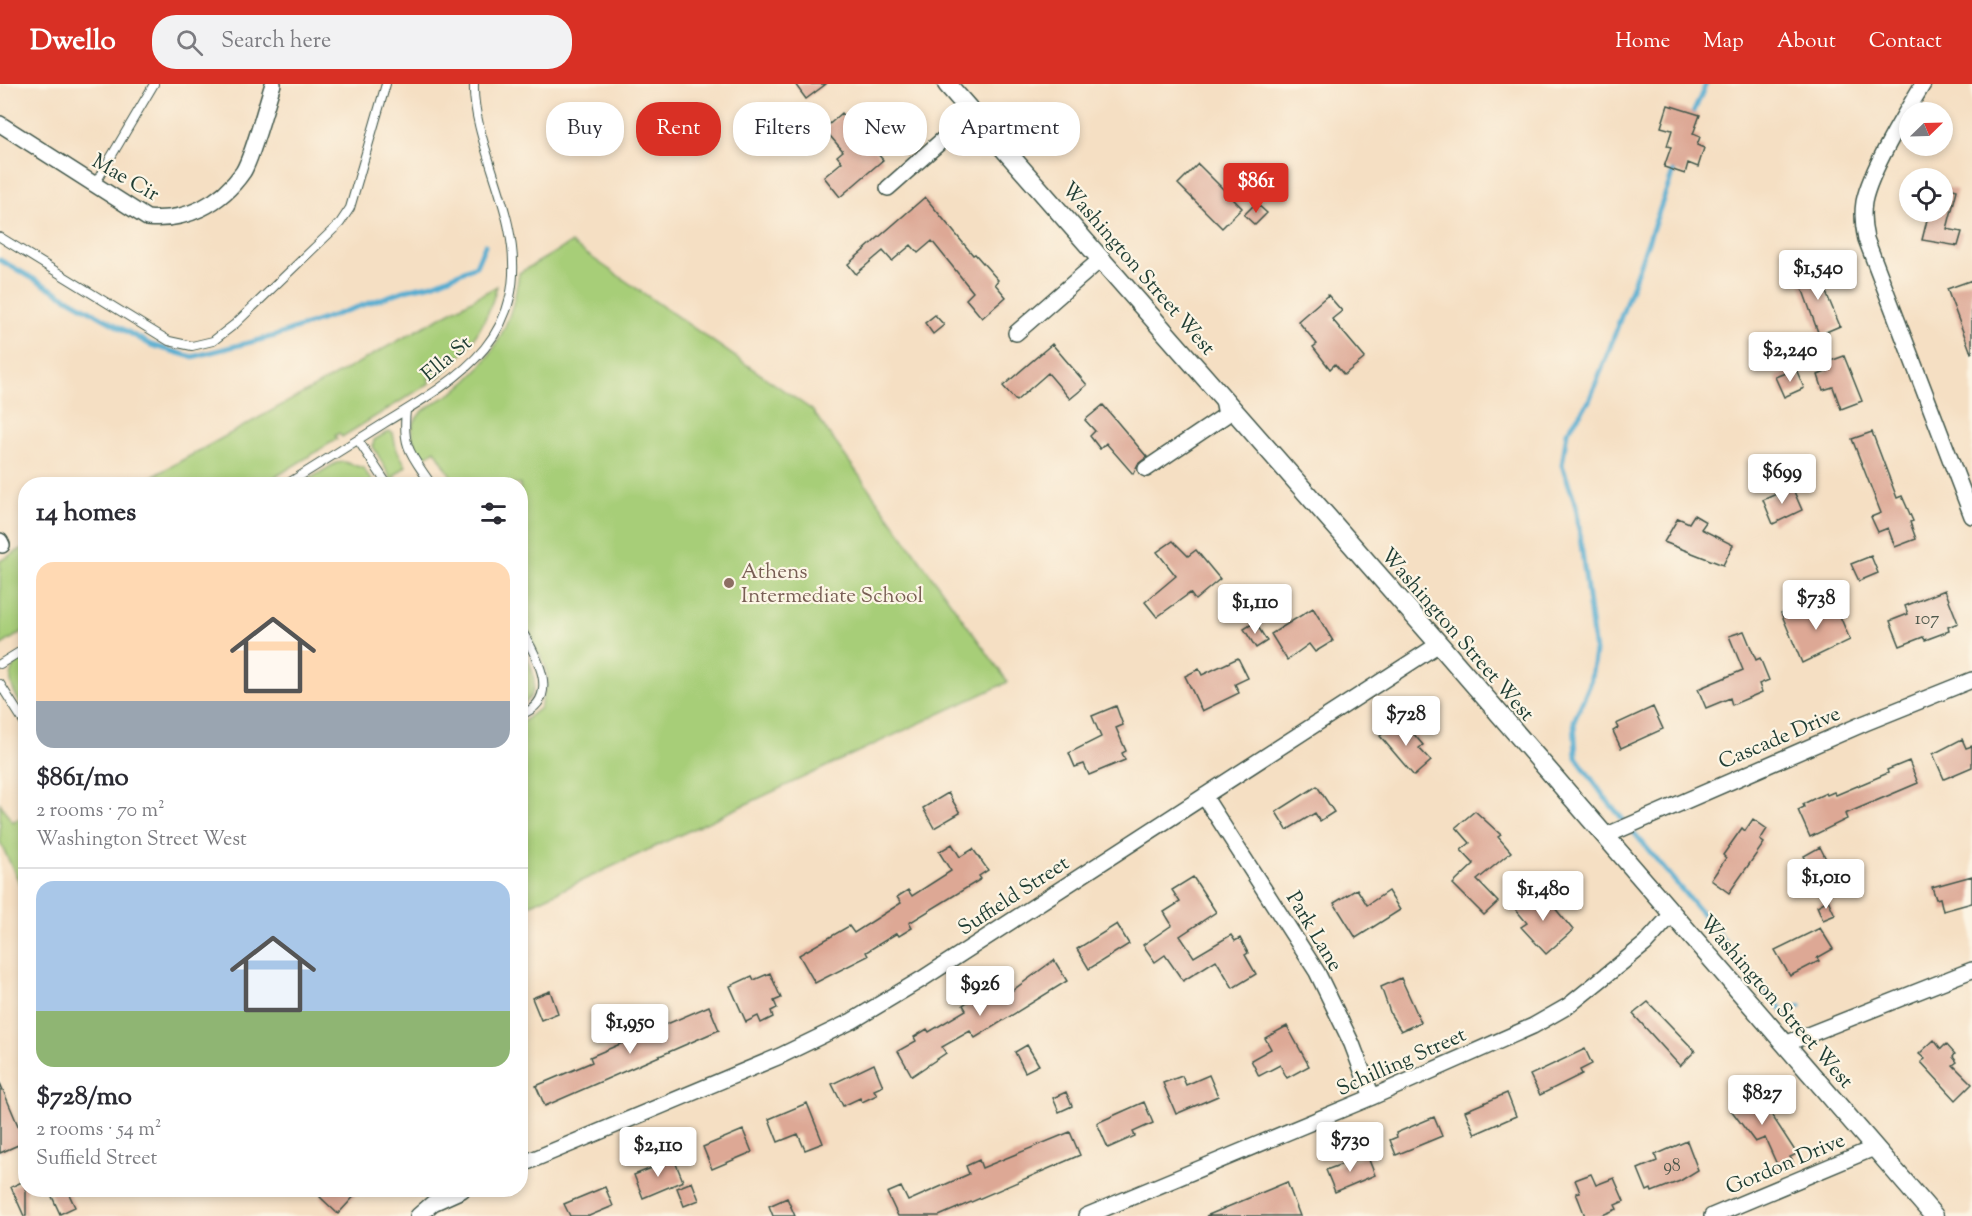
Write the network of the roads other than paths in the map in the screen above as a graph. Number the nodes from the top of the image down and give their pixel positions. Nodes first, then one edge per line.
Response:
1 (273, 84) edge
2 (386, 84) edge
3 (474, 84) edge
4 (946, 84) edge
5 (1923, 84) edge
6 (152, 85) edge
7 (963, 102) edge
8 (0, 124) edge
9 (939, 143) edge
10 (1011, 156) edge
11 (95, 184) junction
12 (888, 188) dead end
13 (0, 237) edge
14 (1101, 259) junction
15 (1016, 333) dead end
16 (1223, 399) junction
17 (406, 410) junction
18 (358, 440) junction
19 (1146, 470) dead end
20 (298, 477) edge
21 (382, 477) edge
22 (426, 477) edge
23 (1972, 516) edge
24 (528, 641) edge
25 (1439, 644) junction
26 (18, 653) edge
27 (0, 664) edge
28 (1972, 681) edge
29 (0, 684) edge
30 (528, 710) edge
31 (18, 712) edge
32 (1204, 795) junction
33 (1605, 836) junction
34 (1672, 914) junction
35 (1972, 970) edge
36 (1785, 1044) junction
37 (1372, 1097) junction
38 (1874, 1148) junction
39 (528, 1162) edge
40 (446, 1197) edge
41 (418, 1216) edge
42 (1086, 1216) edge
43 (1712, 1216) edge
44 (1934, 1216) edge

1 - 11 street, Mae Cir
2 - 13 lane
3 - 17 lane, Ella St
4 - 7 street, Washington Street West
5 - 23 street
6 - 11 lane
8 - 11 street, Mae Cir
9 - 12 street
10 - 14 street, Washington Street West
14 - 15 street
14 - 16 street, Washington Street West
16 - 19 street
16 - 25 street, Washington Street West
17 - 18 lane, Ella St
17 - 22 lane
18 - 20 lane, Ella St
18 - 21 lane
24 - 30 lane
25 - 32 street, Suffield Street
25 - 33 street, Washington Street West
26 - 27 lane
28 - 33 street, Cascade Drive
29 - 31 lane
32 - 37 street, Park Lane
32 - 39 street, Suffield Street
33 - 34 street, Washington Street West
34 - 36 street, Washington Street West
34 - 37 street, Schilling Street
35 - 36 street
36 - 38 street, Washington Street West
37 - 42 street, Schilling Street
38 - 43 street, Gordon Drive
38 - 44 street, Washington Street West
40 - 41 street

